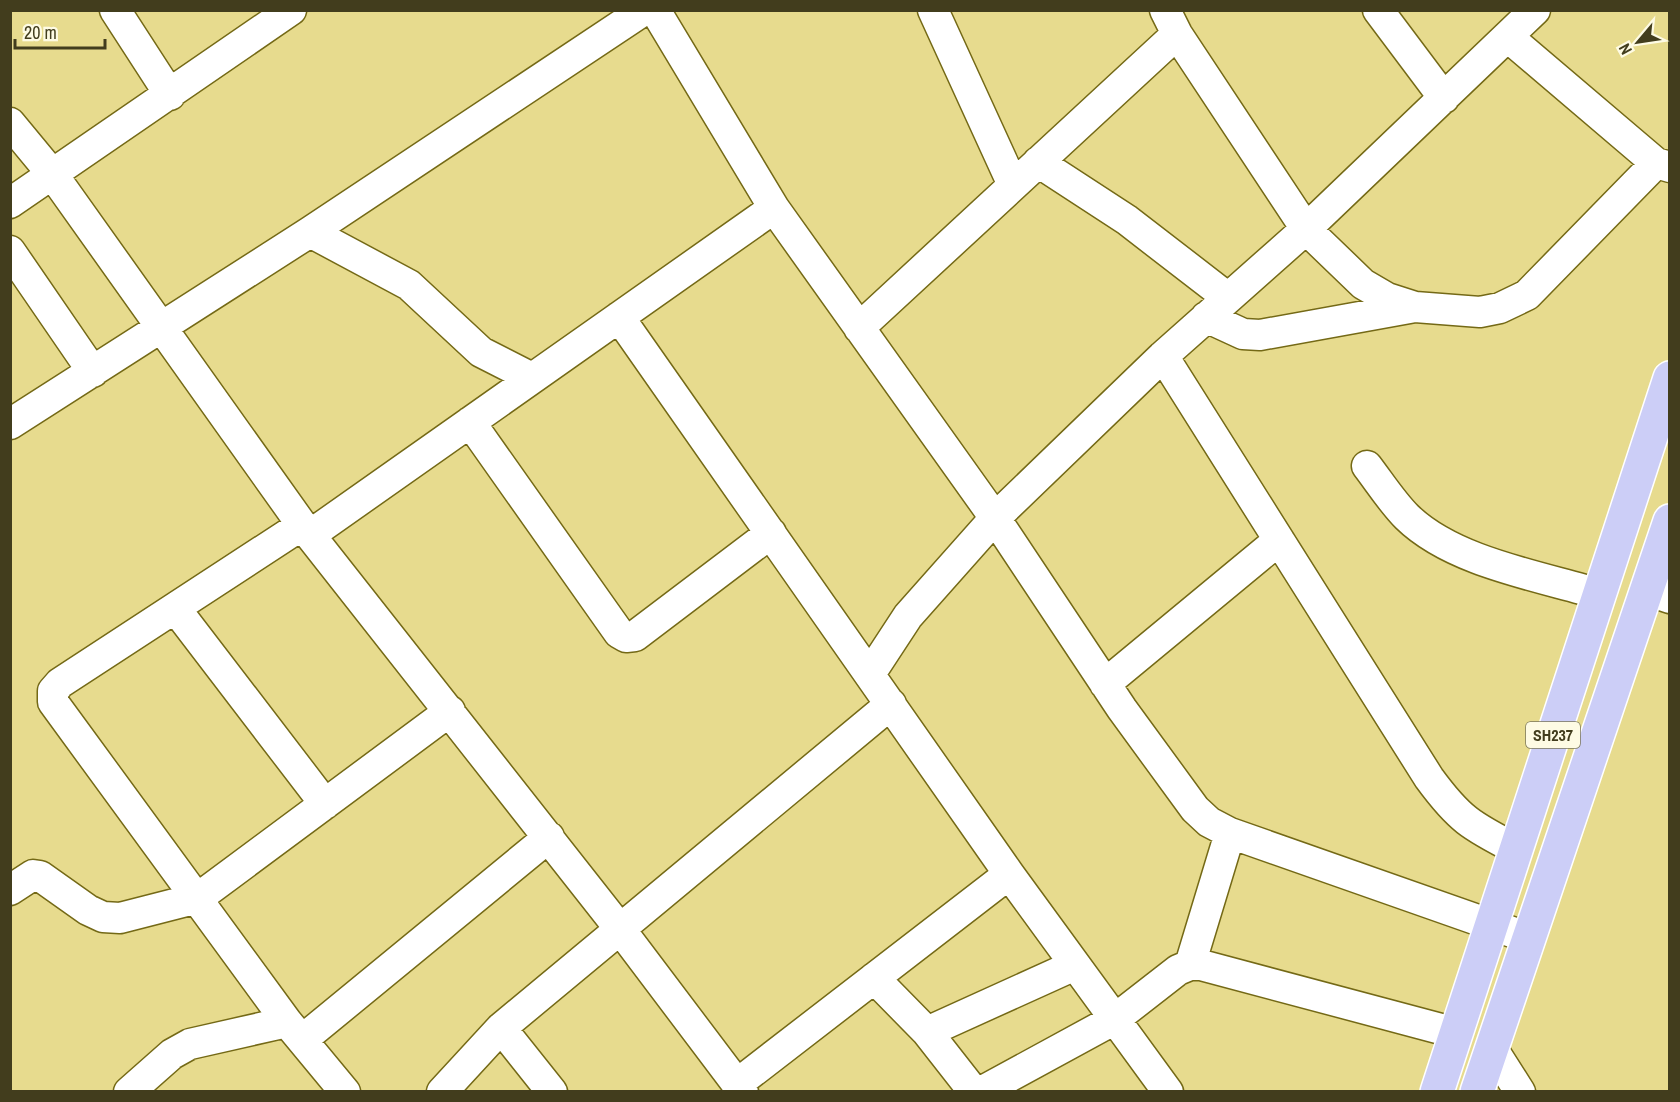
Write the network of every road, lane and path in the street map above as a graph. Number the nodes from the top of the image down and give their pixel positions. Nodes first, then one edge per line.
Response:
1 (115, 10) edge
2 (291, 10) edge
3 (644, 10) edge
4 (655, 10) edge
5 (933, 10) edge
6 (1378, 10) edge
7 (1536, 10) edge
8 (1171, 22) edge
9 (1508, 36) junction
10 (170, 95) junction
11 (1444, 98) junction
12 (10, 123) edge
13 (1038, 162) junction
14 (1663, 165) edge
15 (53, 175) junction
16 (1013, 185) junction
17 (10, 203) edge
18 (774, 208) junction
19 (1306, 229) junction
20 (310, 232) junction
21 (10, 251) edge
22 (1228, 298) junction
23 (1415, 307) junction
24 (619, 317) junction
25 (1206, 317) junction
26 (164, 327) junction
27 (859, 328) junction
28 (1163, 356) junction
29 (93, 372) junction
30 (532, 378) junction
31 (1670, 378) edge
32 (470, 422) junction
33 (10, 424) edge
34 (1368, 466) dead end
35 (995, 518) junction
36 (1670, 521) edge
37 (306, 530) junction
38 (771, 533) junction
39 (1279, 540) junction
40 (1599, 594) junction
41 (1658, 594) edge
42 (175, 608) junction
43 (870, 674) junction
44 (1105, 684) junction
45 (891, 704) junction
46 (450, 711) junction
47 (326, 804) junction
48 (1230, 833) junction
49 (549, 837) junction
50 (1516, 849) junction
51 (1010, 874) junction
52 (10, 890) edge
53 (198, 898) junction
54 (1491, 924) junction
55 (621, 929) junction
56 (1529, 938) junction
57 (1075, 965) junction
58 (1190, 965) junction
59 (874, 978) junction
60 (1115, 1019) junction
61 (501, 1028) junction
62 (295, 1031) junction
63 (927, 1032) junction
64 (1456, 1033) junction
65 (1492, 1048) junction
66 (740, 1088) edge
67 (129, 1092) edge
68 (345, 1092) edge
69 (442, 1092) edge
70 (552, 1092) edge
71 (974, 1092) edge
72 (981, 1092) edge
73 (1168, 1092) edge
74 (1437, 1092) edge
75 (1477, 1092) edge
76 (1520, 1092) edge

1 - 10 street
2 - 10 street
3 - 20 street
4 - 18 street
5 - 16 street
6 - 11 street
7 - 9 street
8 - 13 street
8 - 19 street
9 - 11 street
9 - 14 street
10 - 15 street
11 - 19 street
12 - 15 street
13 - 16 street
13 - 22 street
14 - 23 street
15 - 17 street
15 - 26 street
16 - 27 street
18 - 24 street
18 - 27 street
19 - 22 street
19 - 23 street
20 - 26 street
20 - 30 street
21 - 29 street
22 - 25 street
23 - 25 street
24 - 30 street
24 - 38 street
25 - 28 street
26 - 29 street
26 - 37 street
27 - 35 street
28 - 35 street
28 - 39 street
29 - 33 street
30 - 32 street
31 - 40 main road, SH237
32 - 37 street
32 - 38 street
34 - 40 street
35 - 43 street
35 - 44 street
36 - 41 main road, SH237
37 - 42 street
37 - 46 street
38 - 43 street
39 - 44 street
39 - 50 street
40 - 50 main road, SH237
41 - 56 main road, SH237
42 - 47 street
42 - 53 street
43 - 45 street
44 - 48 street
45 - 51 street
45 - 55 street
46 - 47 street
46 - 49 street
47 - 53 street
48 - 54 street
48 - 58 street
49 - 55 street
49 - 62 street
50 - 54 main road, SH237
51 - 57 street
51 - 59 street
52 - 53 street
53 - 62 street
54 - 56 street
54 - 64 main road, SH237
55 - 61 street
55 - 66 street
56 - 65 main road, SH237
57 - 60 street
57 - 63 street
58 - 60 street
58 - 64 street
59 - 63 street
59 - 66 street
60 - 72 street
60 - 73 street
61 - 69 street
61 - 70 street
62 - 67 street
62 - 68 street
63 - 71 street
64 - 74 main road, SH237
65 - 75 main road, SH237
65 - 76 street

